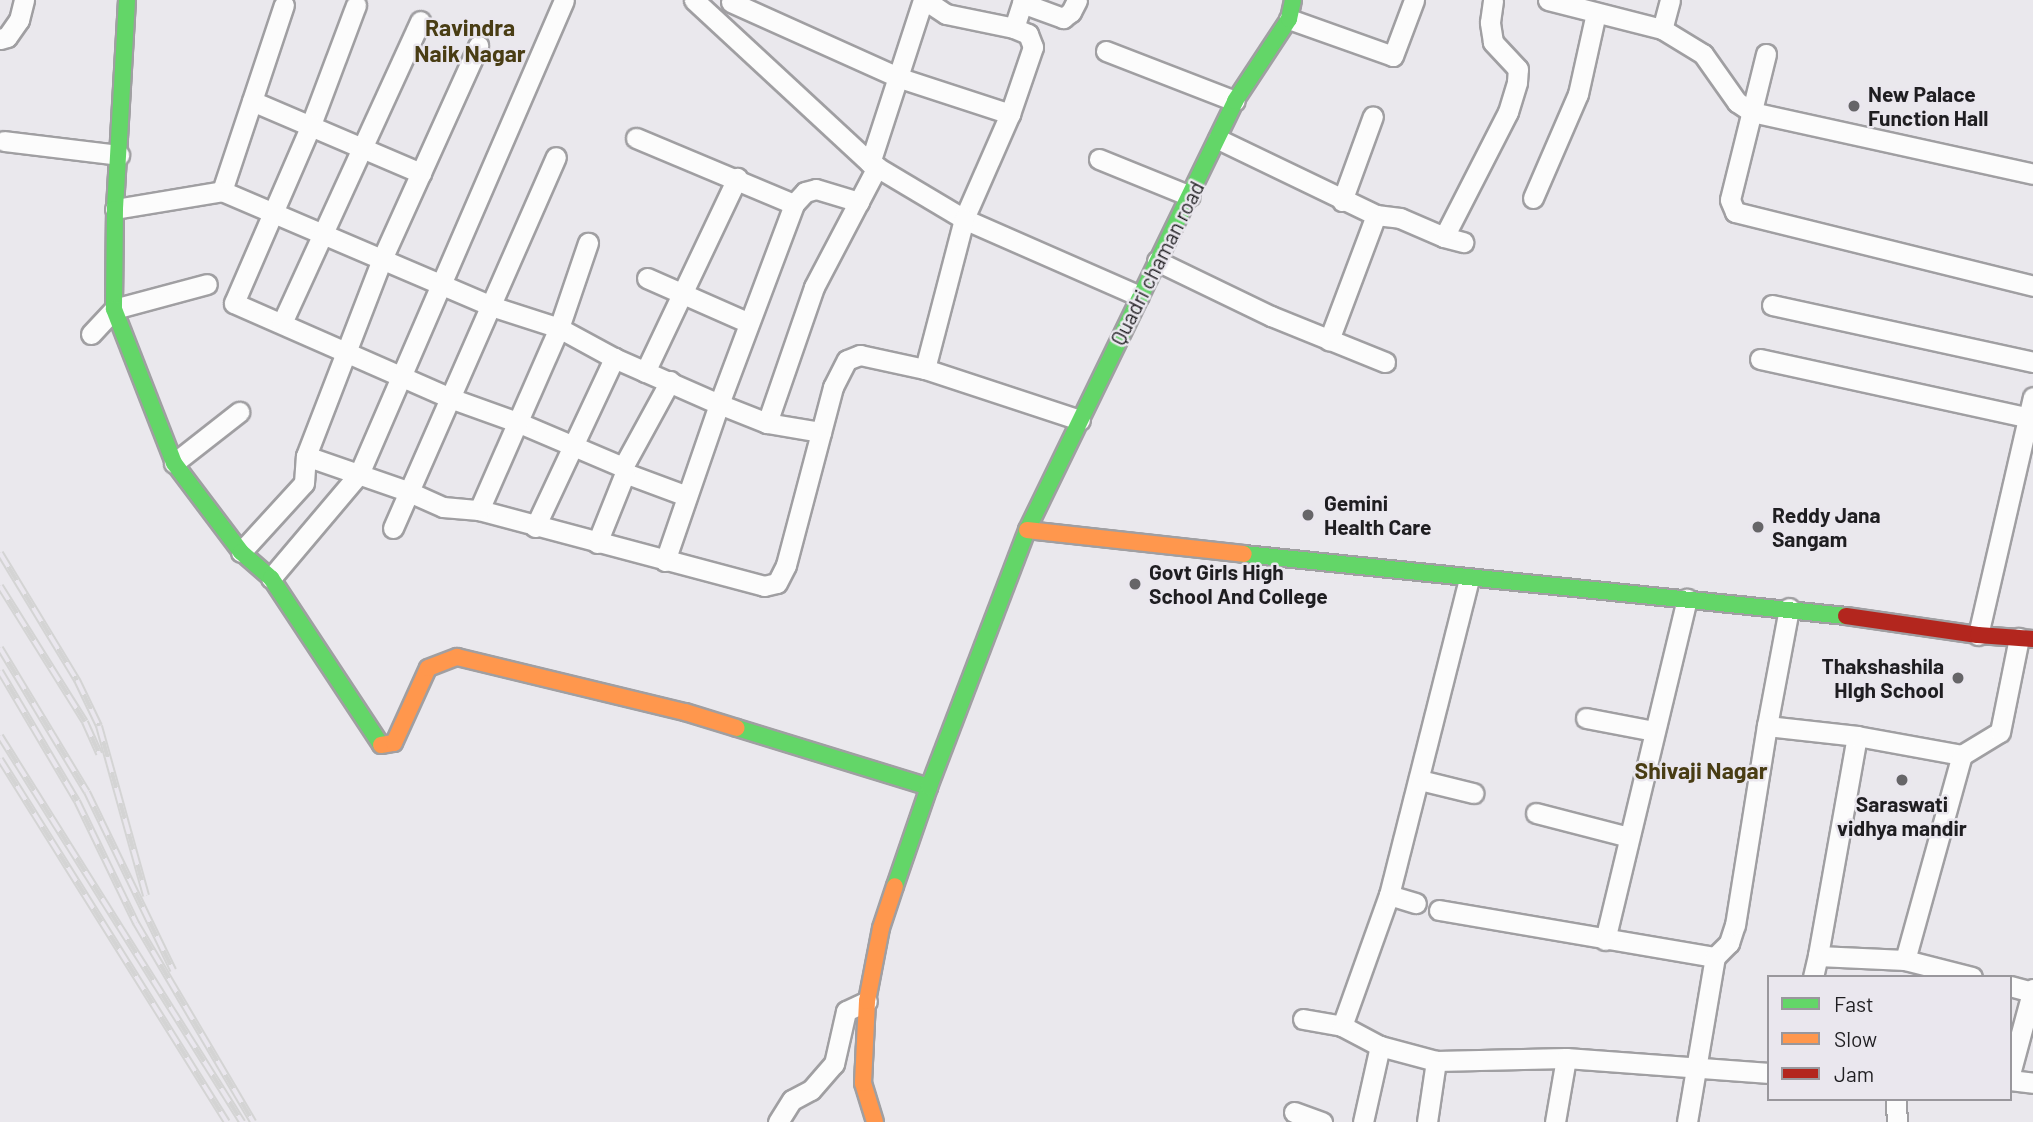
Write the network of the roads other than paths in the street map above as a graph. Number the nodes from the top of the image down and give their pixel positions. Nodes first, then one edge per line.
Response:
1 (24, 0) edge
2 (127, 0) edge
3 (564, 0) edge
4 (694, 0) edge
5 (924, 0) edge
6 (1077, 0) edge
7 (1414, 0) edge
8 (1493, 0) edge
9 (1548, 0) edge
10 (1670, 0) edge
11 (732, 1) edge
12 (1023, 2) edge
13 (284, 5) dead end
14 (356, 5) dead end
15 (1291, 9) edge
16 (1595, 13) junction
17 (420, 21) dead end
18 (721, 26) junction
19 (1014, 28) junction
20 (1662, 29) junction
21 (0, 39) edge
22 (478, 46) dead end
23 (1107, 51) dead end
24 (1766, 54) dead end
25 (900, 78) junction
26 (252, 101) junction
27 (1234, 101) junction
28 (1752, 112) junction
29 (1010, 114) junction
30 (1373, 116) dead end
31 (311, 125) junction
32 (636, 138) dead end
33 (1218, 139) junction
34 (4, 141) dead end
35 (363, 147) junction
36 (119, 155) junction
37 (556, 158) dead end
38 (1099, 159) dead end
39 (874, 165) junction
40 (421, 173) junction
41 (2033, 174) edge
42 (737, 178) junction
43 (222, 191) junction
44 (1190, 196) junction
45 (1533, 198) dead end
46 (1342, 201) junction
47 (859, 202) junction
48 (794, 204) junction
49 (115, 209) junction
50 (274, 213) junction
51 (1376, 215) junction
52 (964, 219) junction
53 (324, 235) junction
54 (588, 243) dead end
55 (382, 260) junction
56 (1157, 261) junction
57 (647, 278) dead end
58 (207, 284) dead end
59 (443, 285) junction
60 (2033, 286) edge
61 (682, 293) junction
62 (1139, 296) junction
63 (1772, 305) dead end
64 (491, 306) junction
65 (114, 309) junction
66 (282, 323) junction
67 (749, 323) junction
68 (559, 328) junction
69 (91, 334) dead end
70 (1329, 340) junction
71 (346, 352) junction
72 (614, 358) junction
73 (1760, 359) dead end
74 (1385, 362) dead end
75 (2033, 362) edge
76 (925, 369) junction
77 (645, 372) junction
78 (402, 377) junction
79 (670, 381) junction
80 (2033, 397) edge
81 (450, 398) junction
82 (719, 404) junction
83 (239, 412) dead end
84 (2027, 417) junction
85 (1080, 420) junction
86 (517, 422) junction
87 (767, 423) junction
88 (821, 432) junction
89 (573, 447) junction
90 (306, 456) junction
91 (174, 463) junction
92 (624, 470) junction
93 (359, 474) junction
94 (407, 491) junction
95 (687, 496) junction
96 (479, 510) junction
97 (535, 527) junction
98 (393, 528) dead end
99 (1027, 530) junction
100 (597, 543) junction
101 (241, 552) junction
102 (665, 561) junction
103 (271, 578) junction
104 (1469, 579) junction
105 (1686, 599) junction
106 (1788, 608) junction
107 (1978, 635) junction
108 (2026, 638) edge
109 (1586, 718) dead end
110 (1767, 726) junction
111 (1654, 731) junction
112 (1857, 736) junction
113 (1962, 755) junction
114 (1420, 779) junction
115 (929, 787) junction
116 (1473, 793) dead end
117 (1536, 813) dead end
118 (1629, 838) junction
119 (1389, 895) junction
120 (1416, 903) dead end
121 (1439, 910) dead end
122 (1605, 940) junction
123 (1818, 956) junction
124 (1715, 957) junction
125 (1905, 960) junction
126 (1813, 975) edge
127 (1964, 975) edge
128 (2012, 986) edge
129 (2033, 990) edge
130 (867, 1001) junction
131 (1303, 1019) dead end
132 (1342, 1026) junction
133 (1380, 1046) junction
134 (1566, 1058) junction
135 (1436, 1060) junction
136 (1697, 1067) junction
137 (2012, 1067) edge
138 (1767, 1073) edge
139 (2012, 1080) edge
140 (2033, 1083) edge
141 (1896, 1101) edge
142 (1294, 1112) dead end
143 (778, 1122) edge
144 (874, 1122) edge
145 (1322, 1122) edge
146 (1363, 1122) edge
147 (1427, 1122) edge
148 (1555, 1122) edge
149 (1687, 1122) edge
150 (1897, 1122) edge

1 - 21 street
2 - 36 street
3 - 59 street
4 - 18 street
5 - 19 street
5 - 25 street
6 - 12 street
7 - 15 street
8 - 51 street
9 - 16 street
10 - 20 street
11 - 18 street
11 - 25 street
12 - 19 street
13 - 26 street
14 - 31 street
15 - 27 street, Quadri chaman road
16 - 20 street
16 - 45 street
17 - 35 street
18 - 39 street
19 - 29 street
20 - 28 street
22 - 40 street
23 - 27 street
24 - 28 street
25 - 29 street
25 - 39 street
26 - 31 street
26 - 43 street
27 - 33 street, Quadri chaman road
28 - 41 street
28 - 60 street
29 - 52 street
30 - 46 street
31 - 35 street
31 - 50 street
32 - 42 street
33 - 44 street, Quadri chaman road
33 - 46 street
34 - 36 street
35 - 40 street
35 - 53 street
36 - 49 street
37 - 64 street
38 - 44 street
39 - 47 street
39 - 52 street
40 - 55 street
42 - 48 street
42 - 61 street
43 - 49 street
43 - 50 street
44 - 56 street, Quadri chaman road
46 - 51 street
47 - 48 street
47 - 87 street
48 - 67 street
49 - 65 street
50 - 53 street
50 - 66 street
51 - 70 street
52 - 62 street
52 - 76 street
53 - 55 street
53 - 66 street
54 - 68 street
55 - 59 street
55 - 71 street
56 - 62 street, Quadri chaman road
56 - 70 street
57 - 61 street
58 - 65 street
59 - 64 street
59 - 78 street
61 - 67 street
61 - 77 street
62 - 85 street, Quadri chaman road
63 - 75 street
64 - 68 street
64 - 81 street
65 - 69 street
65 - 91 street
66 - 71 street
67 - 82 street
68 - 72 street
68 - 86 street
70 - 74 street
71 - 78 street
71 - 90 street
72 - 77 street
72 - 89 street
73 - 84 street
76 - 85 street
76 - 88 street
77 - 79 street
78 - 81 street
78 - 93 street
79 - 82 street
79 - 92 street
80 - 84 street
81 - 86 street
81 - 94 street
82 - 87 street
82 - 95 street
83 - 91 street
84 - 107 street
85 - 99 street, Quadri chaman road
86 - 89 street
86 - 96 street
87 - 88 street
88 - 102 street
89 - 92 street
89 - 97 street
90 - 93 street
90 - 101 street
91 - 101 street
92 - 95 street
92 - 100 street
93 - 94 street
93 - 103 street
94 - 96 street
94 - 98 street
95 - 102 street
96 - 97 street
97 - 100 street
99 - 104 street
99 - 115 street, Quadri chaman road
100 - 102 street
101 - 103 street
103 - 115 street
104 - 105 street
104 - 114 street
105 - 106 street
105 - 111 street
106 - 107 street
106 - 110 street
107 - 108 street
108 - 113 street
109 - 111 street
110 - 112 street
110 - 124 street
111 - 118 street
112 - 113 street
112 - 123 street
113 - 125 street
114 - 116 street
114 - 119 street
115 - 130 street, Quadri chaman road
117 - 118 street
118 - 122 street
119 - 120 street
119 - 132 street
121 - 122 street
122 - 124 street
123 - 125 street
123 - 126 street
124 - 136 street
125 - 127 street
128 - 129 street
129 - 137 street
130 - 143 street
130 - 144 street, Quadri chaman road
131 - 132 street
132 - 133 street
133 - 135 street
133 - 146 street
134 - 135 street
134 - 136 street
134 - 148 street
135 - 147 street
136 - 138 street
136 - 149 street
139 - 140 street
141 - 150 street
142 - 145 street

